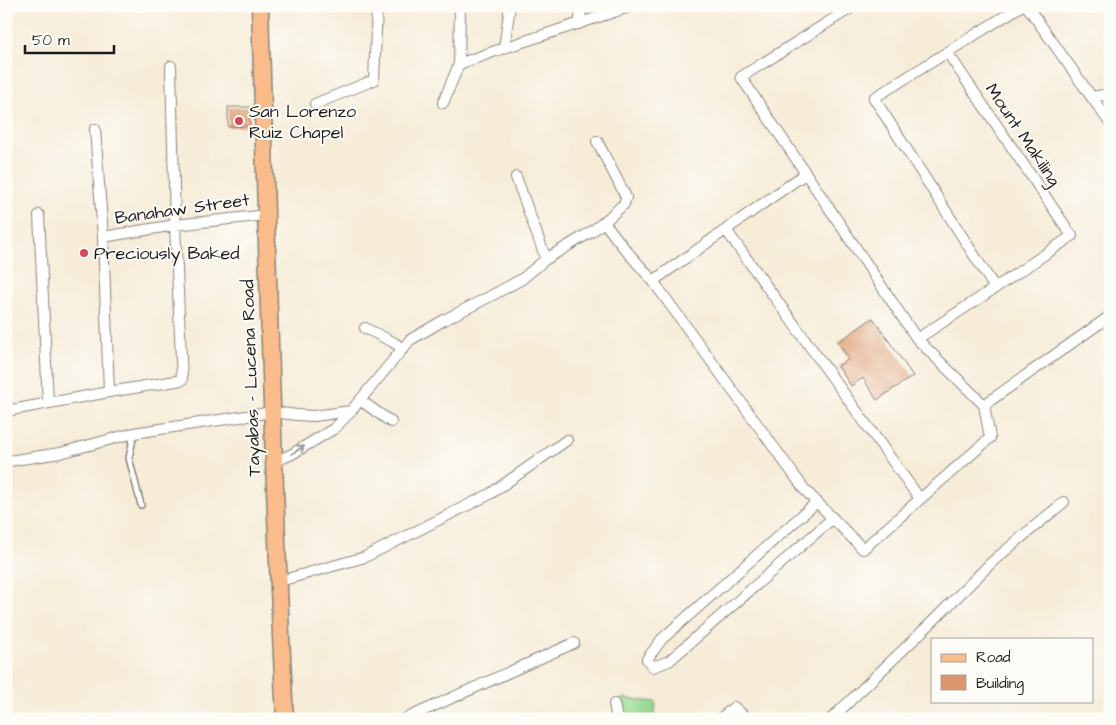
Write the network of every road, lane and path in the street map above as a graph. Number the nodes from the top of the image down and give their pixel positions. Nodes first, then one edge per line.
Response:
1 (260, 6) edge
2 (377, 6) edge
3 (460, 6) edge
4 (510, 6) edge
5 (582, 6) edge
6 (632, 6) edge
7 (854, 6) edge
8 (1021, 6) edge
9 (1027, 6) edge
10 (579, 24) junction
11 (504, 48) junction
12 (947, 52) junction
13 (459, 64) junction
14 (171, 66) dead end
15 (1110, 94) edge
16 (1091, 97) junction
17 (444, 103) dead end
18 (315, 104) dead end
19 (1110, 123) edge
20 (95, 129) dead end
21 (597, 141) dead end
22 (805, 174) junction
23 (516, 177) dead end
24 (39, 214) dead end
25 (266, 215) junction
26 (604, 222) junction
27 (175, 225) junction
28 (726, 230) junction
29 (103, 237) junction
30 (546, 259) junction
31 (653, 281) junction
32 (995, 288) junction
33 (1110, 316) edge
34 (365, 328) dead end
35 (916, 339) junction
36 (403, 349) junction
37 (109, 392) junction
38 (360, 400) junction
39 (48, 404) junction
40 (984, 405) junction
41 (6, 411) edge
42 (351, 411) junction
43 (273, 412) junction
44 (391, 422) dead end
45 (134, 433) junction
46 (567, 440) dead end
47 (6, 460) edge
48 (274, 462) junction
49 (920, 499) junction
50 (817, 502) junction
51 (1064, 502) dead end
52 (141, 505) dead end
53 (833, 518) junction
54 (278, 579) junction
55 (574, 643) dead end
56 (614, 704) dead end
57 (285, 719) edge
58 (405, 719) edge
59 (617, 719) edge
60 (720, 719) edge
61 (747, 719) edge
62 (831, 719) edge

1 - 25 main road, Tayabas - Lucena Road
2 - 18 street
3 - 13 street
4 - 11 street
5 - 10 street
6 - 10 street
7 - 22 street
8 - 12 street
9 - 16 street
10 - 11 street
11 - 13 street
12 - 32 street
12 - 32 street, Mount Makiling
13 - 17 street
14 - 27 street
15 - 16 street
16 - 19 street
20 - 29 street
21 - 26 street
22 - 28 street
22 - 35 street
23 - 30 street
24 - 39 street
25 - 27 street, Banahaw Street
25 - 43 main road, Tayabas - Lucena Road
26 - 30 street
26 - 31 street
27 - 29 street, Banahaw Street
27 - 37 street
28 - 31 street
28 - 49 street
29 - 37 street
30 - 36 street
31 - 50 street
32 - 35 street
33 - 40 street
34 - 36 street
35 - 40 street
36 - 38 street
37 - 39 street
38 - 42 street
38 - 44 street
39 - 41 street
40 - 49 street
42 - 43 street
48 -> 42 street
43 - 45 street
43 - 48 main road, Tayabas - Lucena Road
45 - 47 street
45 - 52 lane
46 - 54 street
48 - 54 main road, Tayabas - Lucena Road
49 - 53 street
50 - 53 street
50 - 53 street
51 - 62 street
54 - 57 main road, Tayabas - Lucena Road
55 - 58 street
56 - 59 street
60 - 61 street

